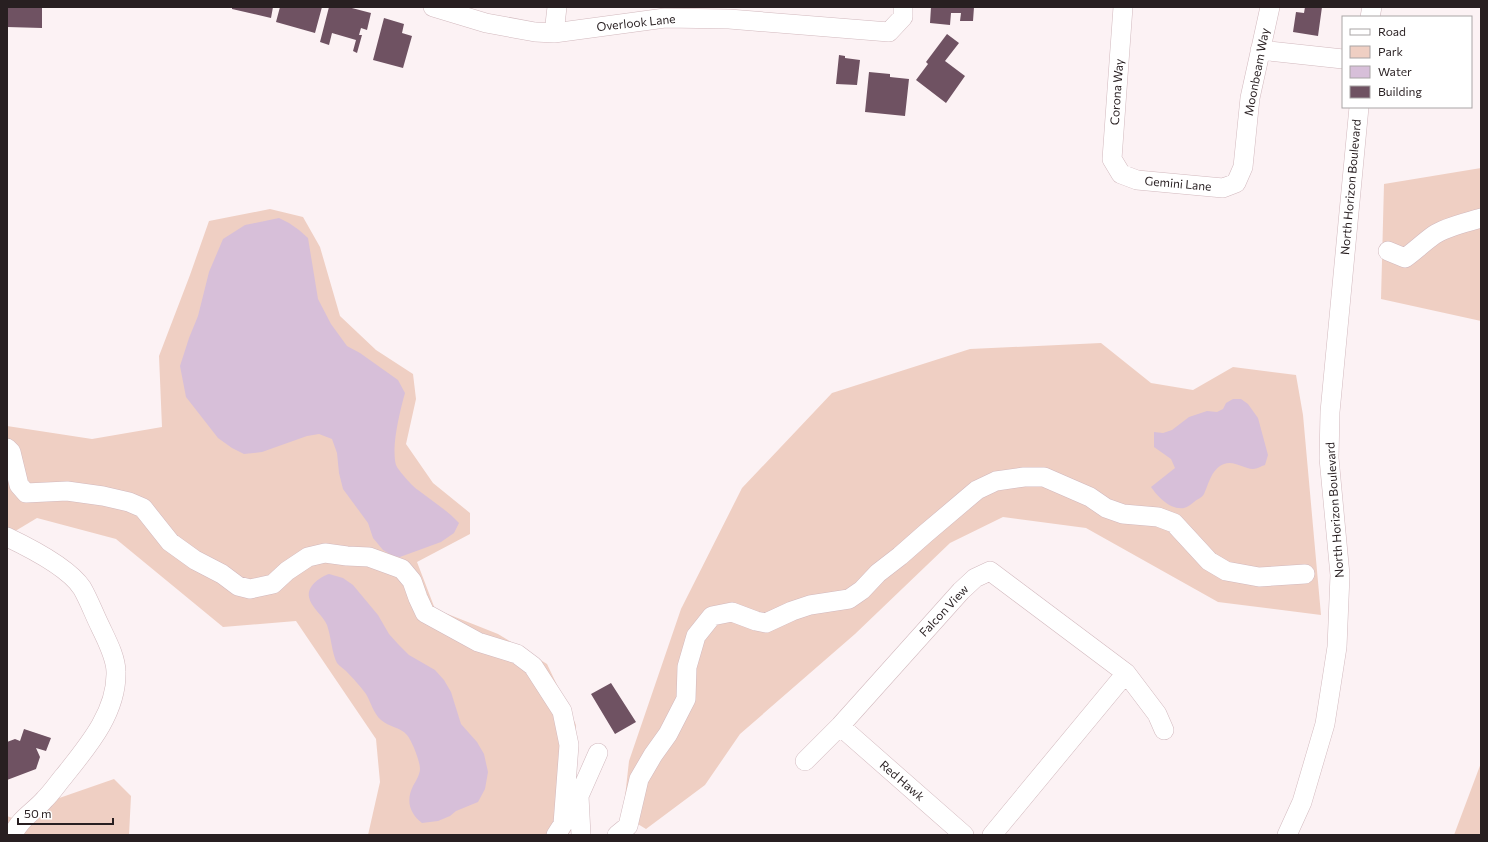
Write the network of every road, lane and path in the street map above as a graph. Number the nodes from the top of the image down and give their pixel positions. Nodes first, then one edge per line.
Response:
1 (434, 7) edge
2 (557, 7) edge
3 (904, 7) edge
4 (1123, 7) edge
5 (1270, 7) edge
6 (730, 13) edge
7 (554, 32) junction
8 (1260, 50) junction
9 (1342, 59) edge
10 (1359, 108) edge
11 (1121, 174) joint
12 (1236, 183) joint
13 (1481, 218) edge
14 (1388, 251) dead end
15 (7, 448) edge
16 (7, 537) edge
17 (1305, 574) dead end
18 (1126, 673) junction
19 (840, 726) junction
20 (1164, 730) dead end
21 (598, 753) dead end
22 (805, 761) dead end
23 (14, 835) edge
24 (556, 835) edge
25 (582, 835) edge
26 (617, 835) edge
27 (964, 835) edge
28 (992, 835) edge
29 (1287, 835) edge

1 - 7 street, Overlook Lane
2 - 7 street
3 - 6 street, Overlook Lane
4 - 11 street, Corona Way
5 - 8 street, Moonbeam Way
6 - 7 street, Overlook Lane
8 - 9 street
8 - 12 street, Moonbeam Way
10 - 29 street, North Horizon Boulevard
11 - 12 street, Gemini Lane
13 - 14 street
15 - 24 street
16 - 23 street
17 - 26 street
18 - 19 street, Falcon View
18 - 20 street, Falcon View
18 - 28 street
19 - 22 street, Falcon View
19 - 27 street, Red Hawk
21 - 25 street

